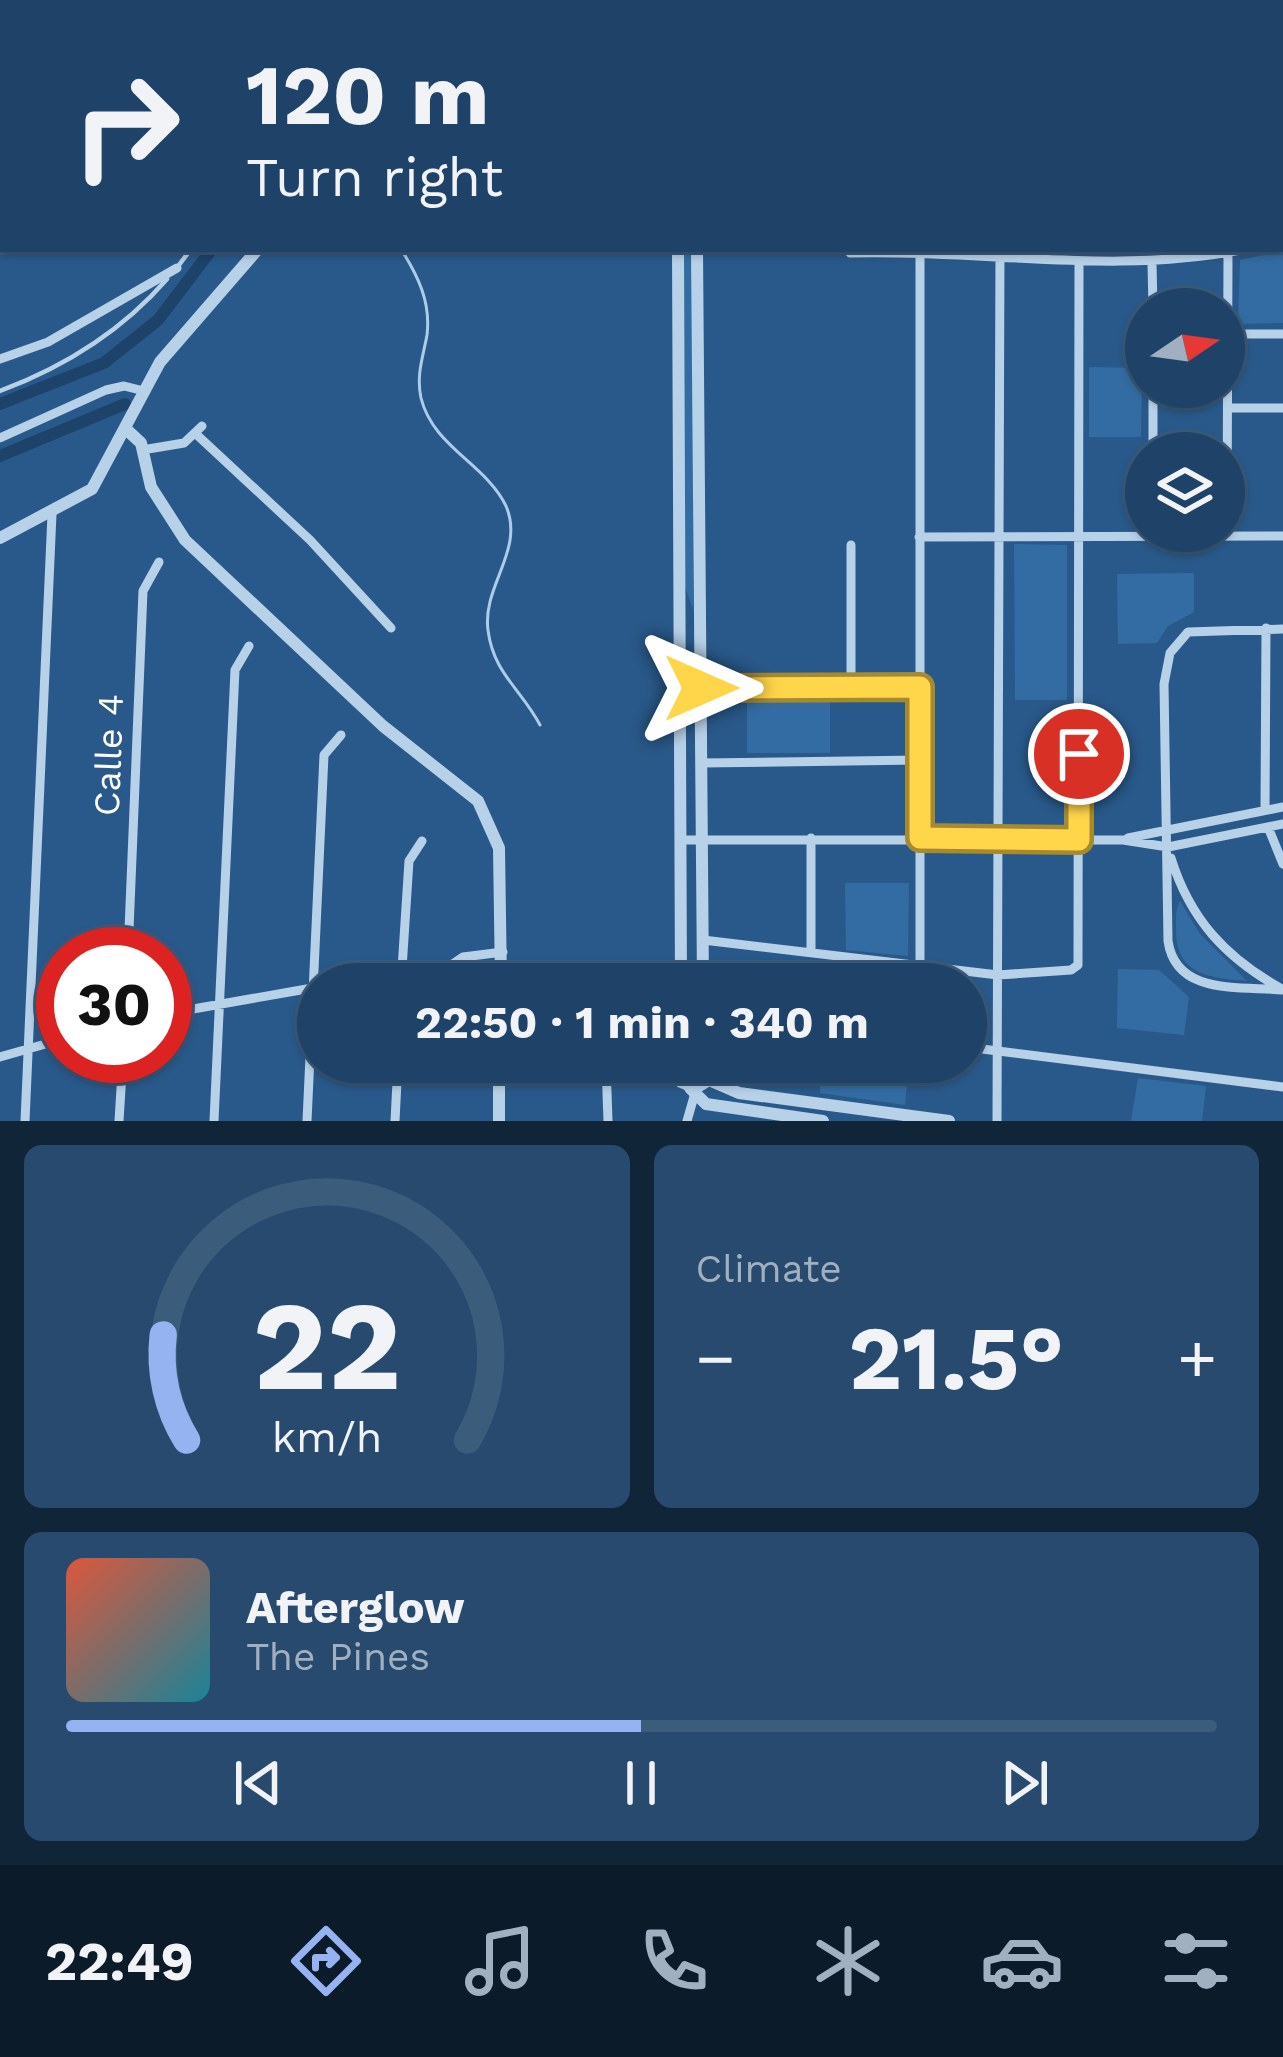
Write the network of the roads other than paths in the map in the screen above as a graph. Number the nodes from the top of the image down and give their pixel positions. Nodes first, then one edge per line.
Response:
1 (189, 252) edge
2 (255, 252) edge
3 (678, 252) edge
4 (697, 252) edge
5 (897, 252) edge
6 (920, 252) edge
7 (947, 252) edge
8 (1232, 252) edge
9 (1228, 253) junction
10 (850, 254) dead end
11 (1000, 254) edge
12 (1079, 264) junction
13 (1153, 264) junction
14 (177, 268) junction
15 (1153, 288) edge
16 (1228, 288) edge
17 (1245, 334) edge
18 (1283, 334) edge
19 (0, 359) edge
20 (144, 391) junction
21 (0, 392) edge
22 (1228, 408) edge
23 (1245, 408) edge
24 (1283, 408) edge
25 (1228, 432) edge
26 (124, 433) junction
27 (0, 438) edge
28 (142, 449) junction
29 (52, 514) junction
30 (1125, 535) edge
31 (1245, 535) edge
32 (1080, 536) junction
33 (1283, 536) edge
34 (919, 537) junction
35 (0, 538) edge
36 (998, 538) junction
37 (851, 545) dead end
38 (159, 562) dead end
39 (391, 628) dead end
40 (1266, 628) junction
41 (1283, 629) edge
42 (249, 646) dead end
43 (851, 687) junction
44 (920, 687) junction
45 (701, 688) junction
46 (341, 735) dead end
47 (920, 760) junction
48 (701, 763) junction
49 (1283, 807) edge
50 (1264, 810) junction
51 (1283, 824) edge
52 (1268, 827) junction
53 (1167, 829) junction
54 (811, 838) junction
55 (920, 838) junction
56 (999, 839) junction
57 (680, 840) junction
58 (702, 840) junction
59 (1079, 840) junction
60 (1123, 840) junction
61 (422, 841) dead end
62 (1168, 847) junction
63 (1283, 865) edge
64 (129, 927) edge
65 (703, 940) junction
66 (503, 952) junction
67 (811, 952) junction
68 (317, 963) edge
69 (403, 963) edge
70 (455, 963) edge
71 (502, 963) edge
72 (681, 963) edge
73 (703, 963) edge
74 (903, 963) edge
75 (920, 963) edge
76 (987, 973) edge
77 (998, 974) junction
78 (1283, 989) edge
79 (297, 990) edge
80 (220, 1003) junction
81 (192, 1009) edge
82 (36, 1047) edge
83 (28, 1049) junction
84 (987, 1050) edge
85 (997, 1051) junction
86 (0, 1058) edge
87 (121, 1083) edge
88 (310, 1083) edge
89 (397, 1083) edge
90 (499, 1083) edge
91 (607, 1083) edge
92 (685, 1083) edge
93 (699, 1083) edge
94 (726, 1083) edge
95 (1283, 1087) edge
96 (693, 1090) junction
97 (25, 1121) edge
98 (119, 1121) edge
99 (214, 1121) edge
100 (307, 1121) edge
101 (395, 1121) edge
102 (499, 1121) edge
103 (608, 1121) edge
104 (687, 1121) edge
105 (823, 1121) edge
106 (949, 1121) edge
107 (997, 1121) edge

1 - 14 lane
2 - 20 street
3 - 57 street
4 - 45 street
5 - 10 street
6 - 34 street
7 - 11 street
8 - 9 street
9 - 13 street
9 - 16 street
11 - 12 street
11 - 36 street
12 - 13 street
12 - 32 street
13 - 15 street
14 - 19 street
14 - 21 lane
17 - 18 street
20 - 26 street
20 - 27 street
22 - 25 street
23 - 24 street
26 - 28 street
26 - 29 street
28 - 39 street
28 - 66 street
29 - 35 street
29 - 83 street
30 - 32 street
31 - 33 street
32 - 36 street
32 - 59 street
34 - 36 street
34 - 44 street
36 - 56 street
37 - 43 street
38 - 64 street, Calle 4
40 - 41 street
40 - 50 street
40 - 53 street
42 - 80 street
43 - 44 street
43 - 45 street
44 - 47 street
45 - 48 street
46 - 68 street
47 - 48 street
47 - 55 street
48 - 58 street
49 - 50 street
50 - 53 street
51 - 52 street
52 - 62 street
52 - 63 street
53 - 60 street
53 - 62 street
54 - 55 street
54 - 58 street
54 - 67 street
55 - 56 street
55 - 75 street
56 - 59 street
56 - 77 street
57 - 58 street
57 - 72 street
58 - 65 street
59 - 60 street
59 - 77 street
60 - 62 street
61 - 69 street
62 - 78 street
62 - 78 street
65 - 67 street
65 - 73 street
66 - 70 street
66 - 71 street
67 - 74 street
76 - 77 street
77 - 85 street
79 - 80 street
80 - 81 street
80 - 99 street
82 - 83 street
83 - 86 street
83 - 97 street
84 - 85 street
85 - 95 street
85 - 107 street
87 - 98 street
88 - 100 street
89 - 101 street
90 - 102 street
91 - 103 street
92 - 96 street
93 - 96 street
94 - 106 street
96 - 104 street
96 - 105 street

